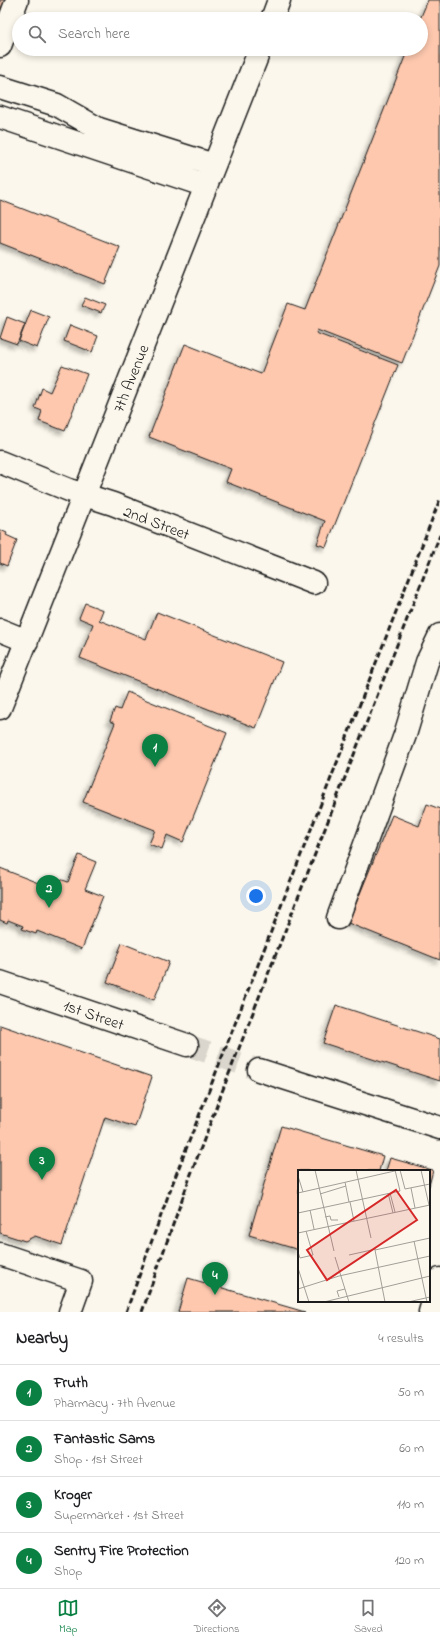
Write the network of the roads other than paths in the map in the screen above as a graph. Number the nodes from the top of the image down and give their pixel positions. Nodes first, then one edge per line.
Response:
1 (17, 0) edge
2 (279, 0) edge
3 (13, 12) edge
4 (275, 12) edge
5 (12, 14) edge
6 (0, 46) edge
7 (257, 56) edge
8 (0, 87) edge
9 (0, 117) edge
10 (214, 165) junction
11 (206, 186) junction
12 (0, 462) edge
13 (84, 495) junction
14 (314, 583) dead end
15 (0, 630) edge
16 (440, 635) edge
17 (27, 641) junction
18 (0, 708) edge
19 (338, 918) dead end
20 (0, 982) edge
21 (187, 1045) tunnel mouth
22 (259, 1070) tunnel mouth
23 (440, 1128) edge
24 (0, 1254) edge
25 (440, 1279) edge
26 (70, 1312) edge
27 (430, 1312) edge

1 - 3 street
2 - 4 street
5 - 6 street
7 - 10 street, 7th Avenue
8 - 10 street
9 - 11 street
10 - 11 street, 7th Avenue
11 - 13 street, 7th Avenue
12 - 13 street, 2nd Street
13 - 14 street, 2nd Street
13 - 17 street, 7th Avenue
15 - 17 street
16 - 19 street
17 - 18 street, 7th Avenue
20 - 21 street, 1st Street
22 - 23 street
24 - 26 street
25 - 27 street

